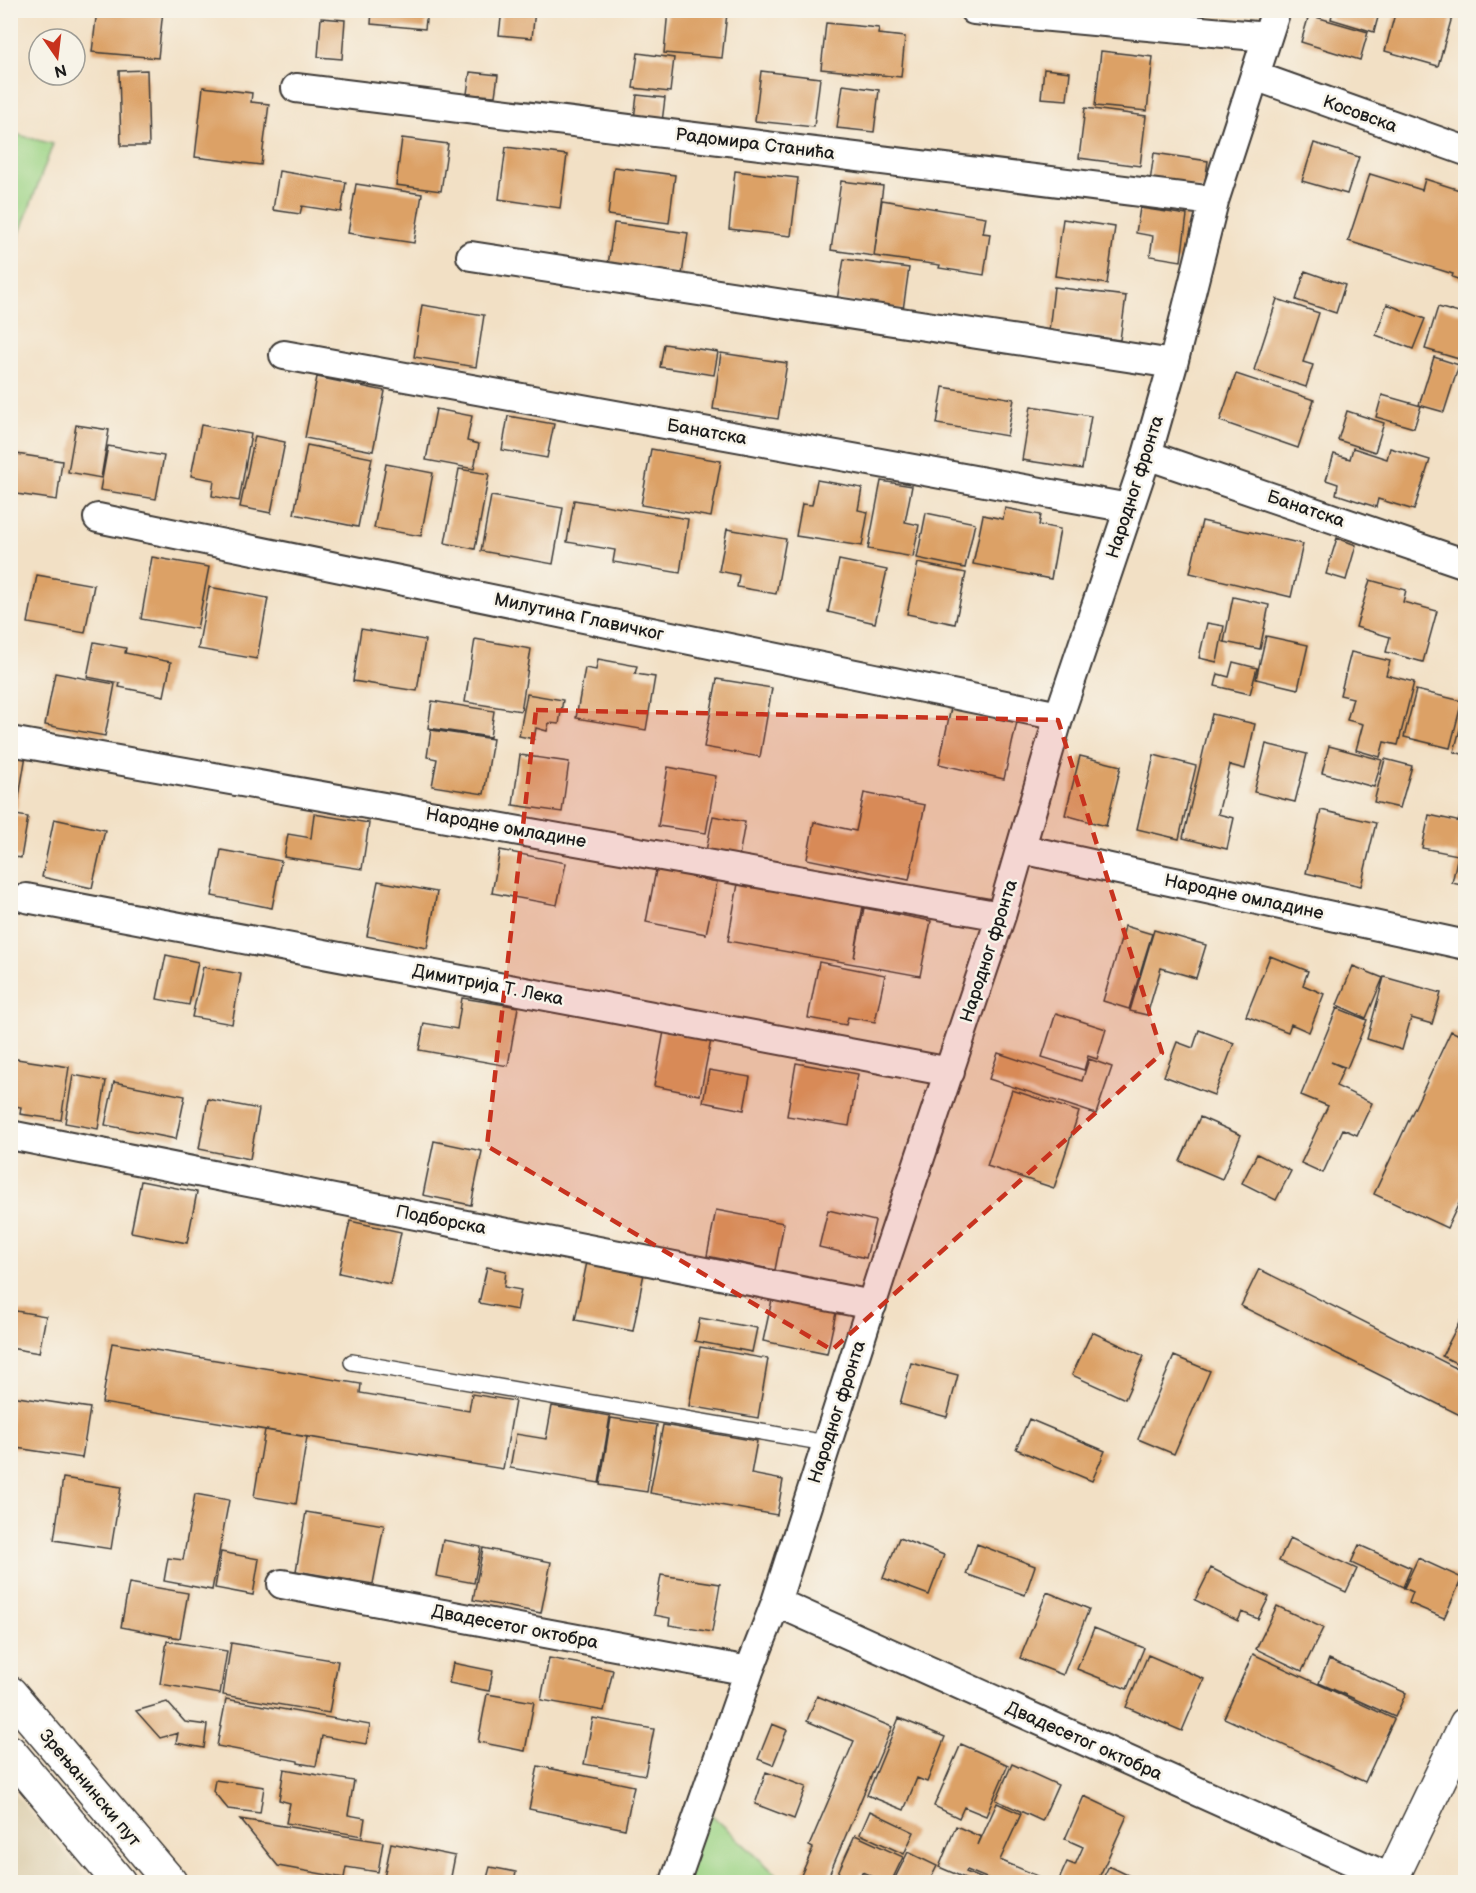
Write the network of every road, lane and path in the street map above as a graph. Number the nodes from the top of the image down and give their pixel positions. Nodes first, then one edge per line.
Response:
1 (974, 10) edge
2 (1276, 10) edge
3 (1267, 37) junction
4 (1255, 76) junction
5 (296, 87) dead end
6 (1466, 151) edge
7 (1214, 201) junction
8 (471, 256) dead end
9 (284, 355) dead end
10 (1173, 364) junction
11 (1147, 455) junction
12 (1129, 508) junction
13 (98, 519) dead end
14 (1466, 564) edge
15 (1059, 716) junction
16 (10, 741) edge
17 (1022, 849) junction
18 (26, 898) dead end
19 (1001, 916) junction
20 (1466, 945) edge
21 (950, 1072) junction
22 (10, 1135) edge
23 (872, 1305) junction
24 (352, 1362) dead end
25 (826, 1443) junction
26 (282, 1584) dead end
27 (776, 1602) junction
28 (749, 1671) junction
29 (10, 1693) edge
30 (1462, 1740) edge
31 (10, 1752) edge
32 (1391, 1881) edge
33 (119, 1882) edge
34 (170, 1882) edge
35 (675, 1882) edge

1 - 3 street
2 - 3 street, Народног фронта
3 - 4 street, Народног фронта
4 - 6 street, Косовска
4 - 7 street, Народног фронта
5 - 7 street, Радомира Станића
7 - 10 street, Народног фронта
8 - 10 street
9 - 12 street, Банатска
10 - 11 street, Народног фронта
11 - 12 street, Народног фронта
11 - 14 street, Банатска
12 - 15 street, Народног фронта
13 - 15 street, Милутина Главичког
15 - 17 street, Народног фронта
16 - 19 street, Народне омладине
17 - 19 street, Народног фронта
17 - 20 street, Народне омладине
18 - 21 street, Димитрија Т. Лека
19 - 21 street, Народног фронта
21 - 23 street, Народног фронта
22 - 23 street, Подборска
23 - 25 street, Народног фронта
24 - 25 lane
25 - 27 street, Народног фронта
26 - 28 street, Двадесетог октобра
27 - 28 street, Народног фронта
27 - 32 street, Двадесетог октобра
28 - 35 street, Народног фронта
29 - 34 main road, Зрењанински пут
30 - 32 main road
31 - 33 main road, Зрењанински пут

